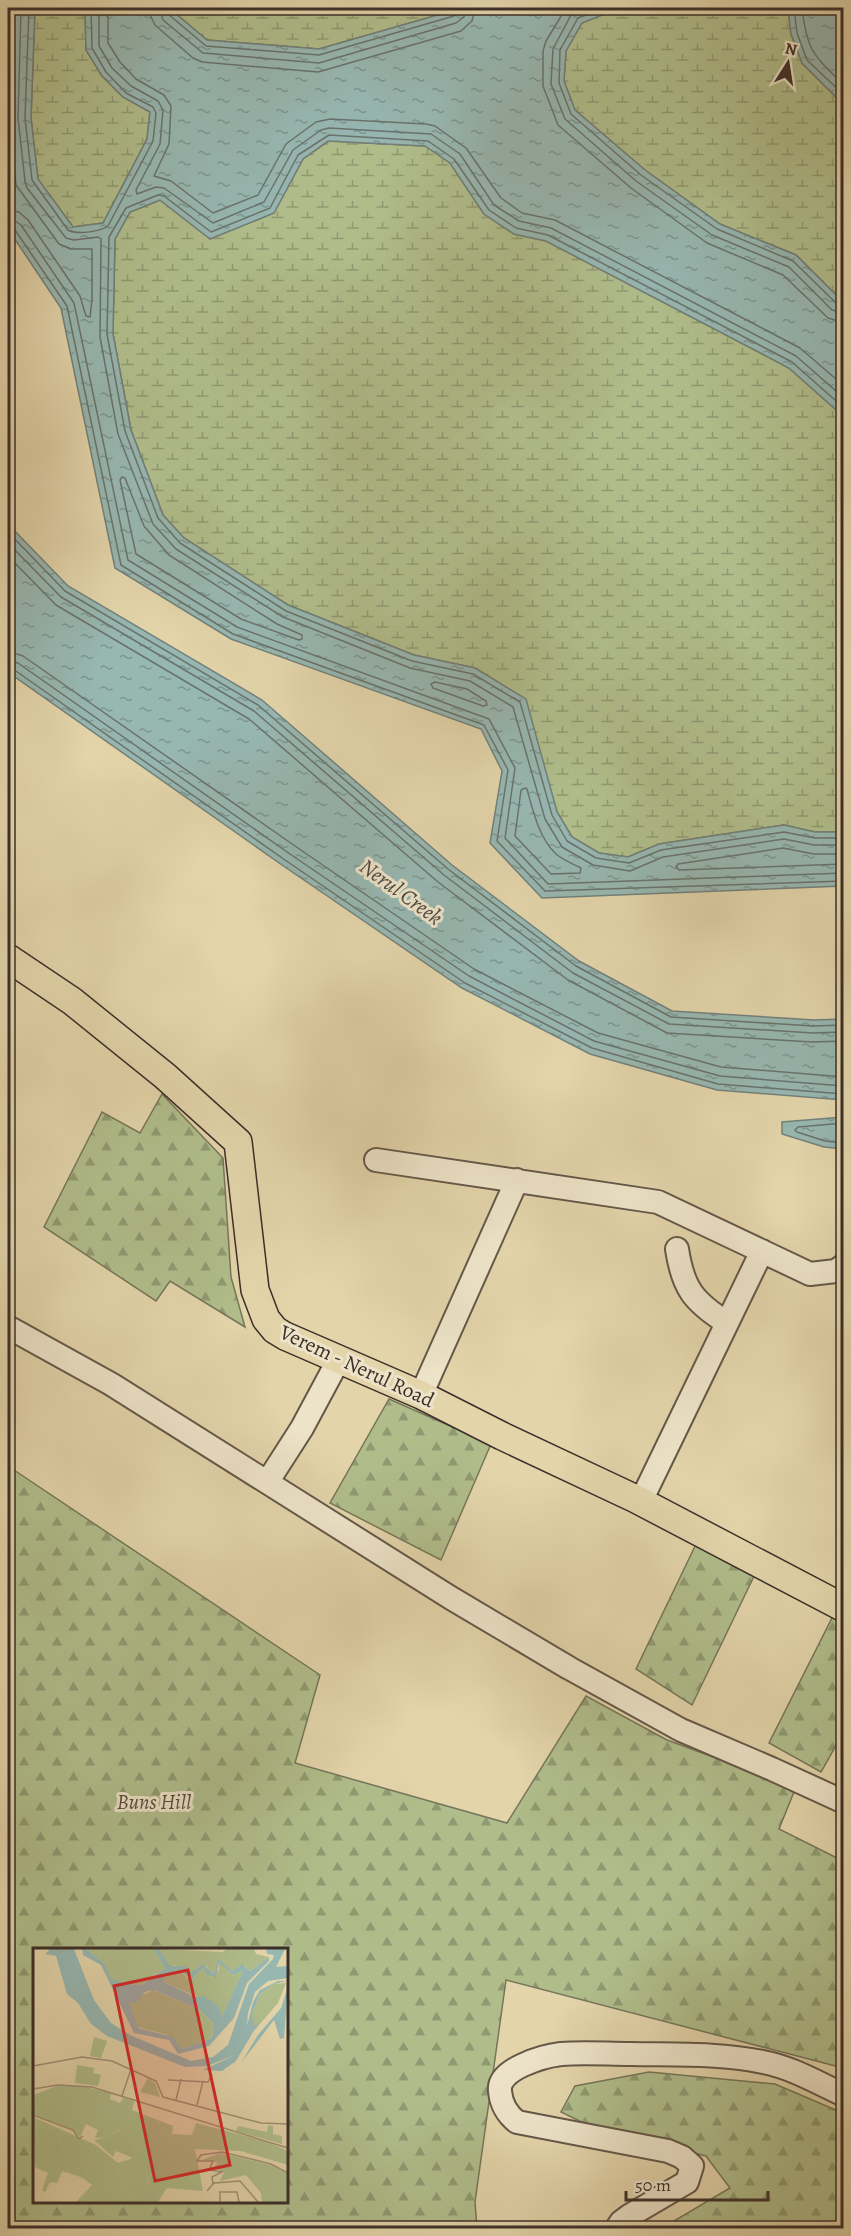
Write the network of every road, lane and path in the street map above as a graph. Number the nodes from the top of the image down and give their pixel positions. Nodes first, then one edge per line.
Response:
1 (8, 958) edge
2 (376, 1160) dead end
3 (517, 1180) junction
4 (677, 1249) dead end
5 (762, 1251) junction
6 (843, 1265) edge
7 (727, 1323) junction
8 (8, 1327) edge
9 (339, 1359) junction
10 (421, 1395) junction
11 (268, 1481) junction
12 (641, 1501) junction
13 (843, 1608) edge
14 (843, 1802) edge
15 (843, 2095) edge
16 (618, 2229) edge

1 - 9 main road, Verem - Nerul Road
2 - 3 street
3 - 5 street
3 - 10 street
4 - 7 street
5 - 6 street
5 - 7 street
7 - 12 street
8 - 11 street
9 - 10 main road, Verem - Nerul Road
9 - 11 street
10 - 12 main road, Verem - Nerul Road
11 - 14 street
12 - 13 main road, Verem - Nerul Road
15 - 16 street

